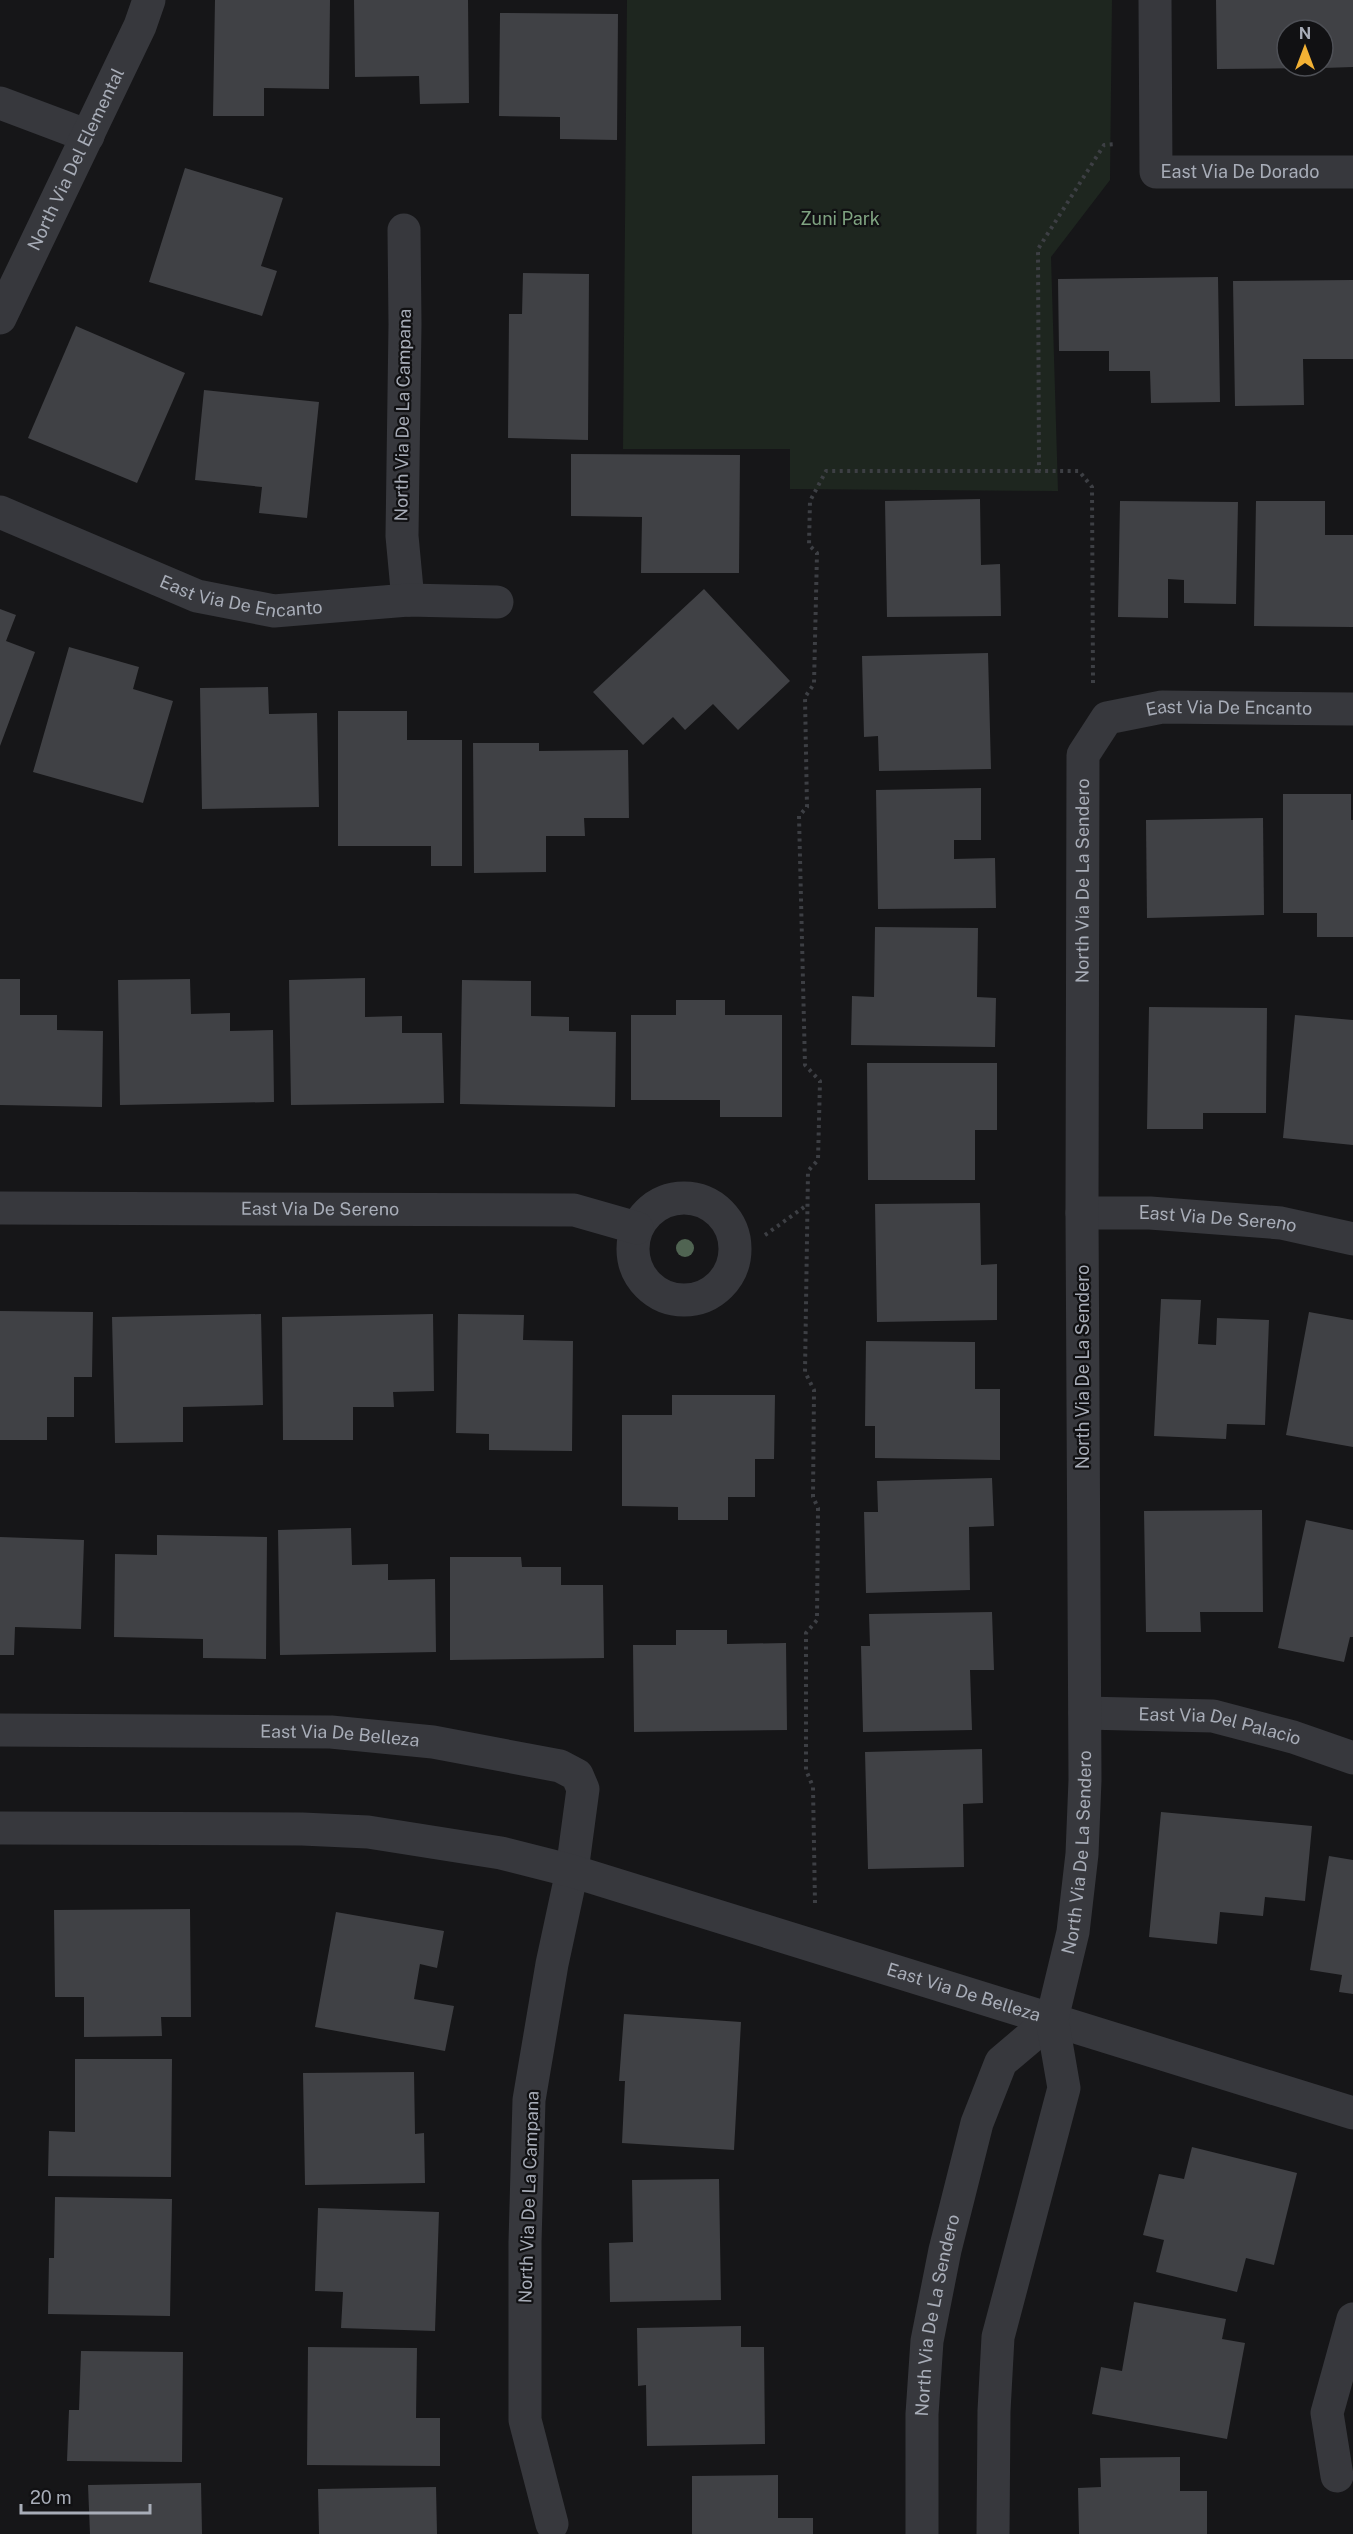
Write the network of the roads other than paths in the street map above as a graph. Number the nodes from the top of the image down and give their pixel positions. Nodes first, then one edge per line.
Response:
1 (149, 0) edge
2 (1155, 0) edge
3 (0, 103) edge
4 (88, 136) junction
5 (1353, 172) edge
6 (404, 230) dead end
7 (0, 318) edge
8 (0, 512) edge
9 (408, 600) junction
10 (497, 602) dead end
11 (1353, 709) edge
12 (1107, 718) joint
13 (0, 1208) edge
14 (1082, 1213) junction
15 (637, 1228) dead end
16 (1353, 1239) edge
17 (1085, 1713) junction
18 (0, 1730) edge
19 (1353, 1758) edge
20 (0, 1828) edge
21 (572, 1871) junction
22 (1052, 2019) junction
23 (1353, 2113) edge
24 (1353, 2319) edge
25 (1337, 2476) dead end
26 (552, 2524) dead end
27 (922, 2534) edge
28 (993, 2534) edge

1 - 4 street, North Via Del Elemental
2 - 5 street, East Via De Dorado
3 - 4 street
4 - 7 street, North Via Del Elemental
6 - 9 street, North Via De La Campana
8 - 9 street, East Via De Encanto
9 - 10 street, East Via De Encanto
11 - 12 street, East Via De Encanto
12 - 14 street, North Via De La Sendero
13 - 15 street, East Via De Sereno
14 - 16 street, East Via De Sereno
14 - 17 street, North Via De La Sendero
17 - 19 street, East Via Del Palacio
17 - 22 street, North Via De La Sendero
18 - 21 street, East Via De Belleza
20 - 21 street, East Via De Belleza
21 - 22 street, East Via De Belleza
21 - 26 street, North Via De La Campana
22 - 23 street, East Via De Belleza
22 - 27 street, North Via De La Sendero
22 - 28 street, North Via De La Sendero
24 - 25 street

